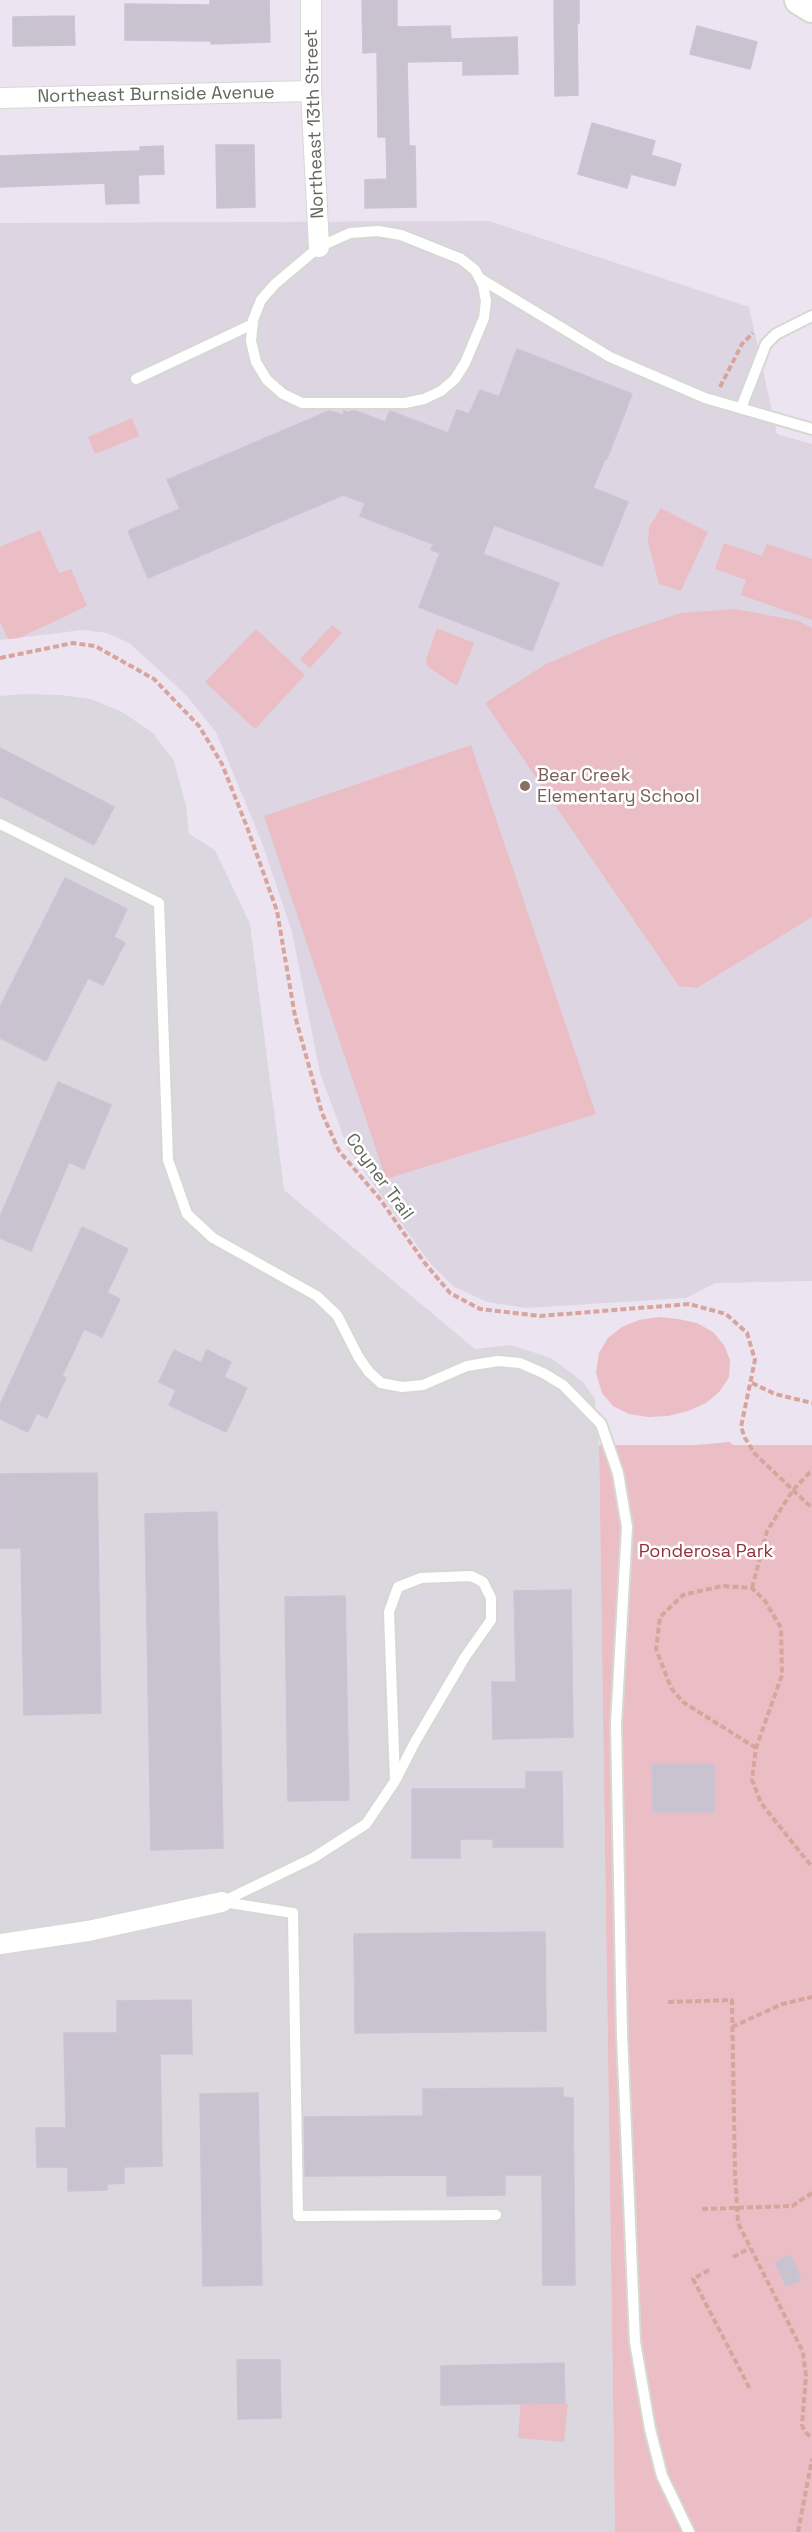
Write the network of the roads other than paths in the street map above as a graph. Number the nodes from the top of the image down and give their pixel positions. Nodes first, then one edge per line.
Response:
1 (310, 0) edge
2 (800, 0) edge
3 (812, 8) edge
4 (312, 92) junction
5 (0, 98) edge
6 (320, 248) junction
7 (480, 279) junction
8 (812, 316) edge
9 (253, 324) junction
10 (136, 379) dead end
11 (741, 408) junction
12 (812, 429) edge
13 (0, 824) edge
14 (395, 1781) junction
15 (222, 1902) junction
16 (0, 1944) edge
17 (496, 2215) dead end
18 (688, 2532) edge

1 - 4 street, Northeast 13th Street
2 - 3 street
4 - 5 street, Northeast Burnside Avenue
4 - 6 street, Northeast 13th Street
6 - 7 lane
6 - 9 lane
7 - 9 lane
7 - 11 lane
8 - 11 lane
9 - 10 lane
11 - 12 lane
13 - 18 lane
14 - 14 lane
14 - 15 lane
15 - 16 street
15 - 17 lane

